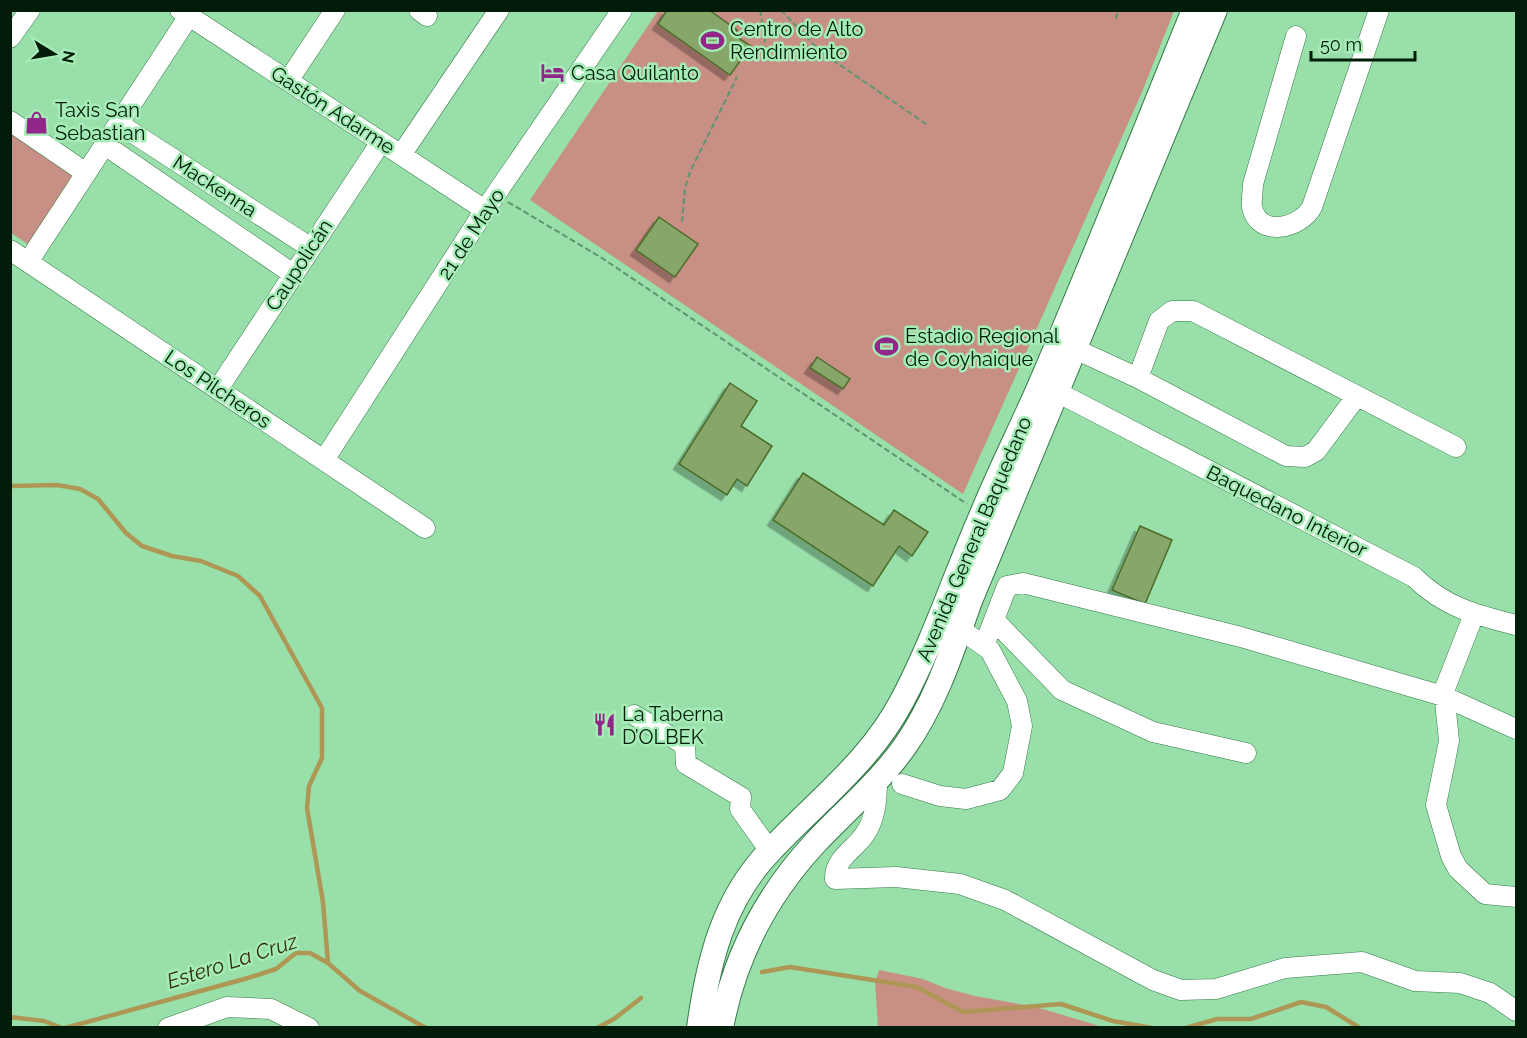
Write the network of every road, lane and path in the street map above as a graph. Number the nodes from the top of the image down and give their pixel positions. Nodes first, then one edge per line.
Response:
1 (30, 10) edge
2 (334, 10) edge
3 (499, 10) edge
4 (622, 10) edge
5 (760, 10) edge
6 (781, 10) edge
7 (1118, 10) edge
8 (1194, 10) edge
9 (1215, 10) edge
10 (1379, 10) edge
11 (185, 14) edge
12 (1116, 19) dead end
13 (1296, 36) dead end
14 (10, 38) edge
15 (764, 55) dead end
16 (737, 77) dead end
17 (288, 81) junction
18 (10, 121) edge
19 (119, 124) junction
20 (926, 124) dead end
21 (381, 142) junction
22 (105, 145) junction
23 (401, 155) junction
24 (86, 173) junction
25 (490, 202) junction
26 (682, 222) dead end
27 (311, 248) junction
28 (10, 250) edge
29 (28, 262) junction
30 (293, 274) junction
31 (1075, 349) junction
32 (1138, 378) junction
33 (218, 389) junction
34 (1057, 392) junction
35 (1356, 397) junction
36 (1456, 447) dead end
37 (324, 460) junction
38 (982, 513) junction
39 (425, 528) dead end
40 (1473, 614) junction
41 (995, 621) junction
42 (1516, 625) edge
43 (960, 629) junction
44 (984, 646) junction
45 (1443, 696) junction
46 (634, 715) dead end
47 (1516, 729) edge
48 (1246, 753) dead end
49 (877, 780) junction
50 (902, 784) dead end
51 (770, 851) junction
52 (1516, 897) edge
53 (1516, 1011) edge
54 (168, 1028) edge
55 (309, 1028) edge
56 (699, 1028) edge
57 (721, 1028) edge

1 - 14 street
2 - 17 street
3 - 23 street
4 - 25 street, 21 de Mayo
5 - 15 path
6 - 20 path
7 - 12 path
8 - 38 main road, Avenida General Baquedano
9 - 31 main road, Avenida General Baquedano
10 - 13 street
11 - 17 street, Gastón Adarme
11 - 19 street
16 - 26 path
17 - 21 street, Gastón Adarme
18 - 24 street
19 - 22 street
19 - 27 street, Mackenna
21 - 23 street, Gastón Adarme
21 - 27 street, Caupolicán
22 - 24 street
22 - 30 street, Mackenna
23 - 25 street, Gastón Adarme
24 - 29 street
25 - 37 street, 21 de Mayo
25 - 38 path
27 - 30 street, Caupolicán
28 - 29 street, Los Pilcheros
29 - 33 street, Los Pilcheros
30 - 33 street, Caupolicán
31 - 32 street
31 - 34 main road, Avenida General Baquedano
32 - 35 street
32 - 35 street
33 - 37 street, Los Pilcheros
34 - 40 street, Baquedano Interior
34 - 43 main road, Avenida General Baquedano
35 - 36 street
37 - 39 street, Los Pilcheros
38 - 51 main road, Avenida General Baquedano
40 - 42 street, Baquedano Interior
40 - 45 street
41 - 44 street
41 - 45 street
41 - 48 street
43 - 44 street
43 - 49 main road, Avenida General Baquedano
44 - 50 street
45 - 47 street
45 - 52 street
46 - 51 street
49 - 53 street
49 - 57 main road, Avenida General Baquedano
51 - 56 main road, Avenida General Baquedano
54 - 55 street

